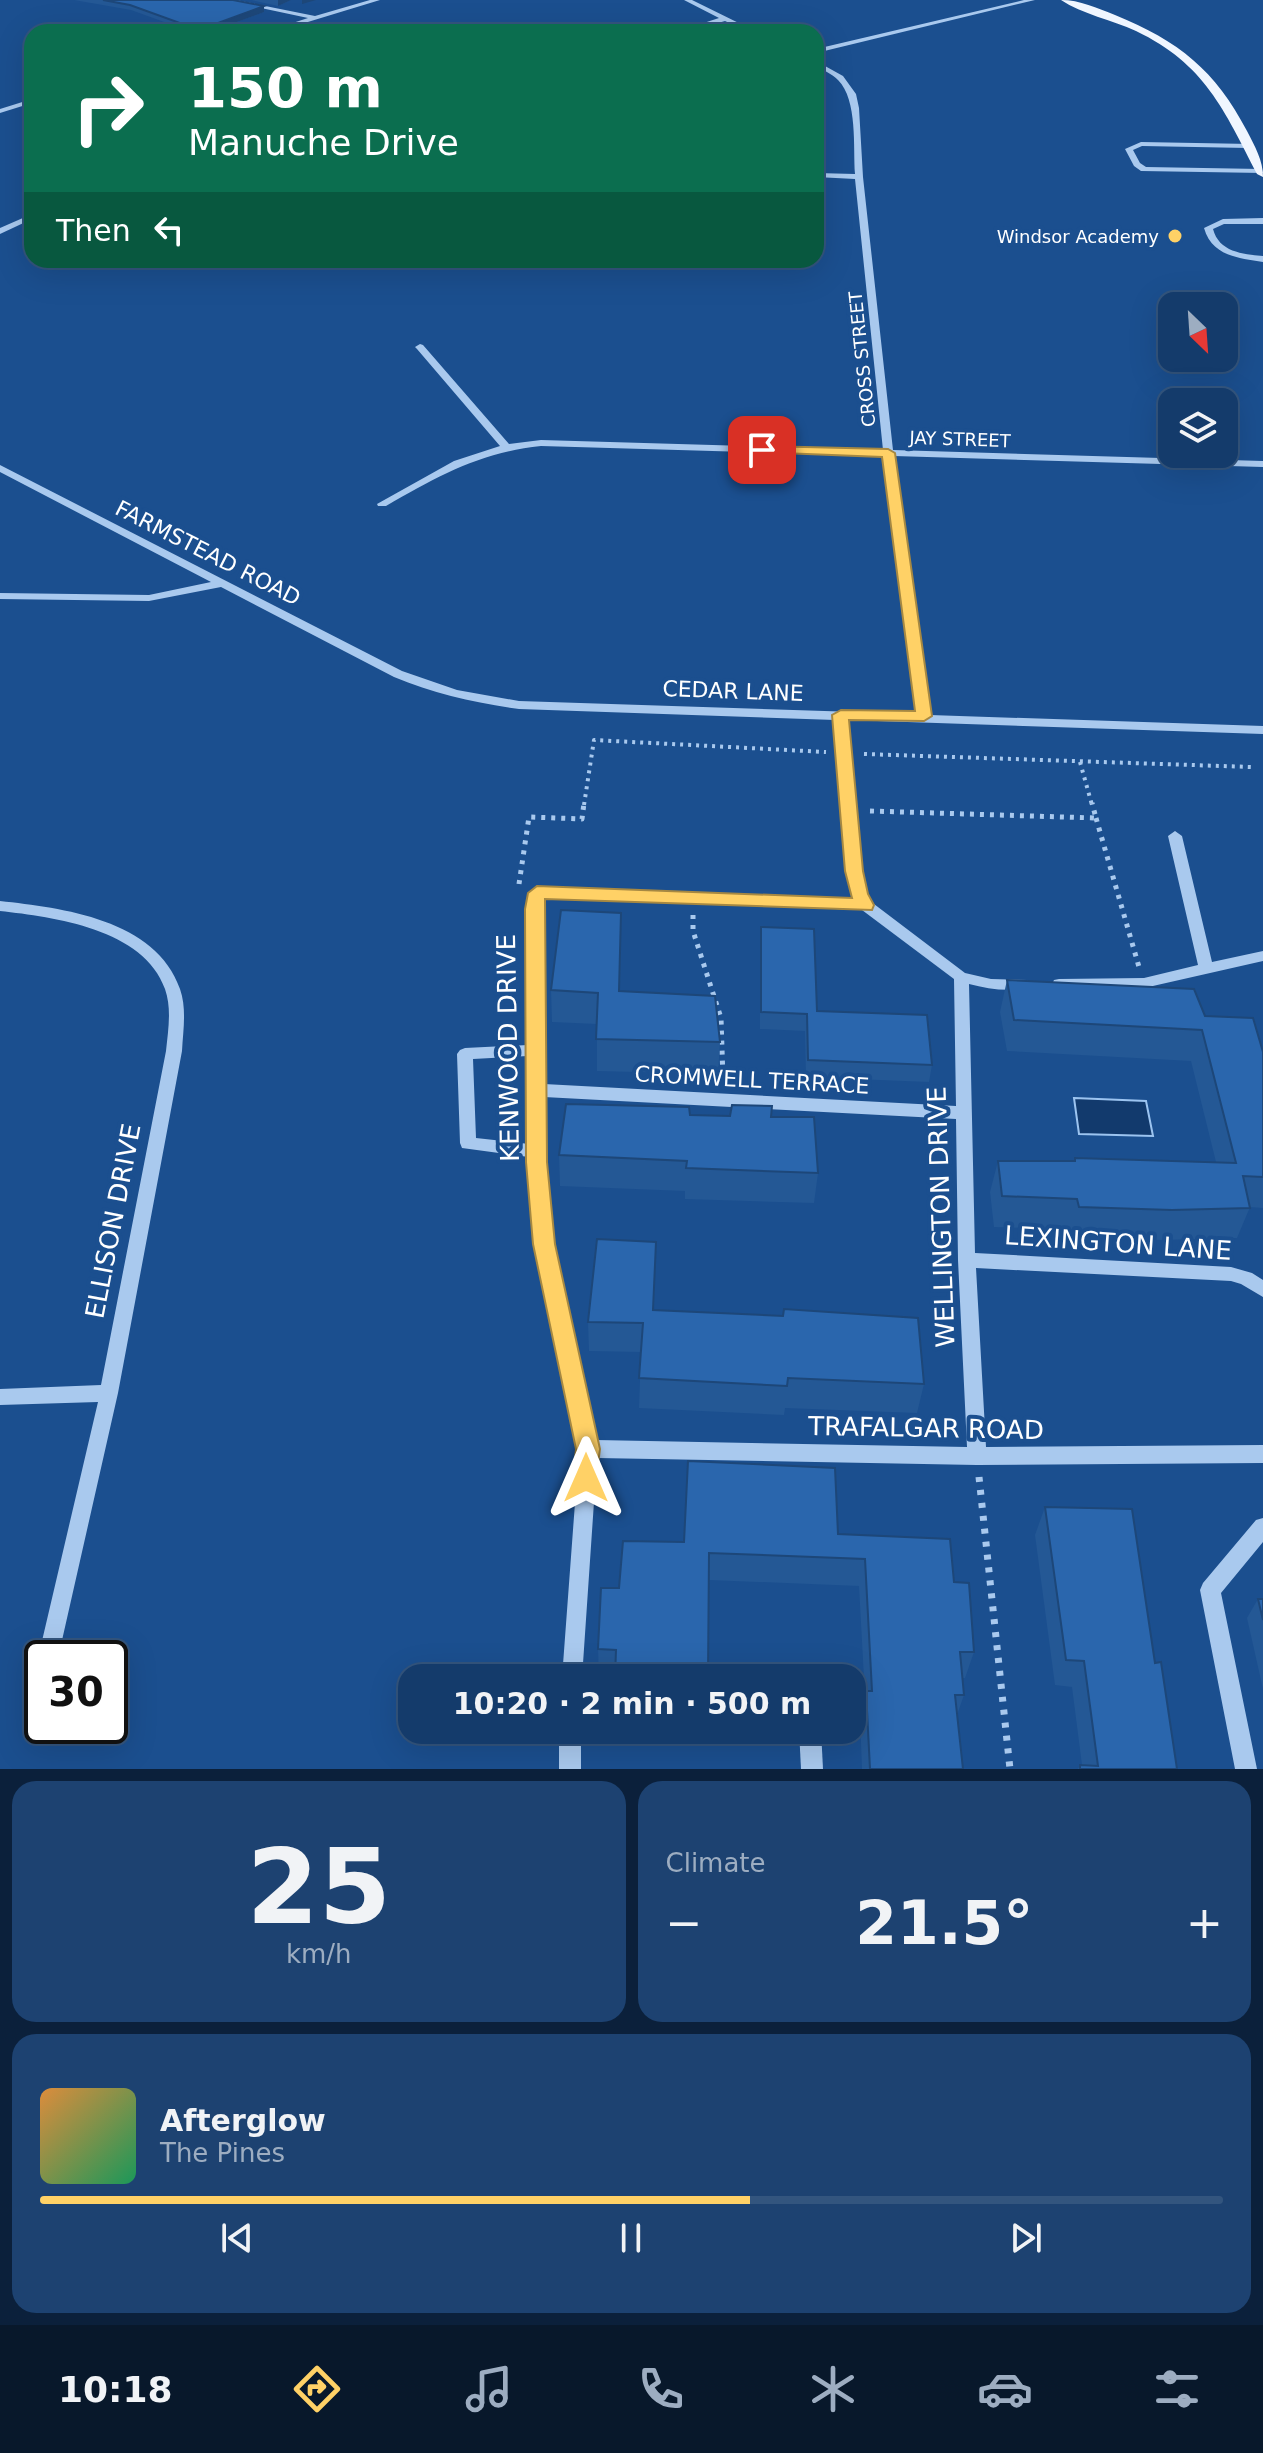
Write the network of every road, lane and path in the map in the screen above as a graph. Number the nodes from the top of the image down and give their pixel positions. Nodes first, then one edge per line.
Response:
1 (226, 0) edge
2 (377, 0) edge
3 (687, 0) edge
4 (1032, 0) edge
5 (1066, 0) edge
6 (316, 18) junction
7 (726, 18) junction
8 (295, 24) edge
9 (706, 24) edge
10 (738, 24) edge
11 (824, 49) edge
12 (824, 68) edge
13 (24, 104) edge
14 (20, 105) junction
15 (24, 107) edge
16 (0, 111) edge
17 (1248, 146) junction
18 (1262, 173) edge
19 (824, 175) edge
20 (859, 177) junction
21 (24, 220) edge
22 (1263, 221) edge
23 (0, 231) edge
24 (1263, 259) edge
25 (420, 347) dead end
26 (505, 445) junction
27 (888, 453) junction
28 (1263, 464) edge
29 (0, 468) edge
30 (382, 504) dead end
31 (222, 583) junction
32 (0, 596) edge
33 (398, 674) joint
34 (841, 715) junction
35 (924, 716) junction
36 (1263, 730) edge
37 (844, 753) junction
38 (1080, 762) junction
39 (1251, 767) dead end
40 (849, 810) junction
41 (1096, 818) junction
42 (1175, 836) dead end
43 (519, 884) dead end
44 (694, 899) junction
45 (865, 905) junction
46 (0, 906) edge
47 (1263, 956) edge
48 (1206, 969) junction
49 (961, 977) junction
50 (1144, 983) junction
51 (536, 1050) junction
52 (537, 1090) junction
53 (721, 1092) dead end
54 (963, 1113) junction
55 (537, 1152) junction
56 (967, 1260) junction
57 (1263, 1289) edge
58 (109, 1393) junction
59 (0, 1397) edge
60 (588, 1449) junction
61 (1263, 1454) edge
62 (977, 1456) junction
63 (1263, 1527) edge
64 (52, 1640) edge
65 (573, 1664) edge
66 (570, 1744) edge
67 (811, 1744) edge
68 (570, 1769) edge
69 (812, 1769) edge
70 (1010, 1769) edge
71 (1246, 1769) edge

1 - 6 street
2 - 6 street
3 - 7 street
4 - 11 street
5 - 17 main road
6 - 8 street
7 - 9 street
7 - 10 street
12 - 20 street, CROSS STREET
13 - 14 street
14 - 15 street
14 - 16 street
17 - 18 main road
17 - 18 street
19 - 20 street
20 - 27 street, CROSS STREET
21 - 23 street
22 - 24 street
25 - 26 street
26 - 27 street, JAY STREET
26 - 30 street, JAY STREET
27 - 28 street, JAY STREET
27 - 35 street, CROSS STREET
29 - 31 street, FARMSTEAD ROAD
31 - 32 street
31 - 33 street, FARMSTEAD ROAD
33 - 34 street, CEDAR LANE
34 - 35 street, CEDAR LANE
34 - 37 street
35 - 36 street, CEDAR LANE
37 - 38 path
37 - 40 street
37 - 43 path
38 - 39 path
38 - 41 path
40 - 41 path
40 - 45 street
41 - 50 path
42 - 48 street
44 - 45 street
44 - 51 street, KENWOOD DRIVE
44 - 53 path
45 - 49 street
46 - 58 street, ELLISON DRIVE
47 - 48 street
48 - 50 street
49 - 50 street
49 - 54 street, WELLINGTON DRIVE
51 - 52 street, KENWOOD DRIVE
51 - 55 street
52 - 54 street, CROMWELL TERRACE
52 - 55 street, KENWOOD DRIVE
54 - 56 street, WELLINGTON DRIVE
55 - 60 street, KENWOOD DRIVE
56 - 57 street, LEXINGTON LANE
56 - 62 street, WELLINGTON DRIVE
58 - 59 street
58 - 64 street, ELLISON DRIVE
60 - 62 street, TRAFALGAR ROAD
60 - 65 street, KENWOOD DRIVE
61 - 62 street, TRAFALGAR ROAD
62 - 70 path
63 - 71 street
66 - 68 street
67 - 69 street

